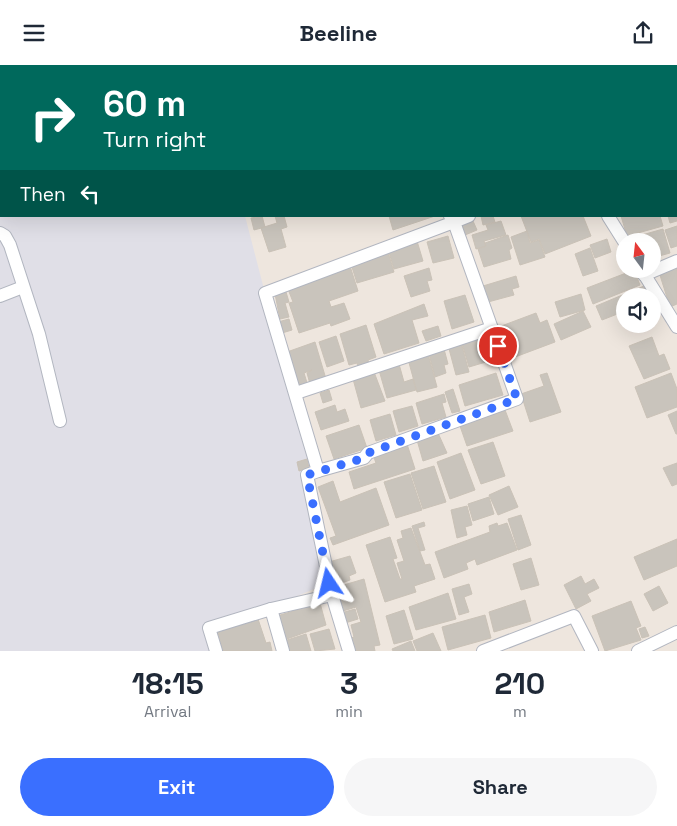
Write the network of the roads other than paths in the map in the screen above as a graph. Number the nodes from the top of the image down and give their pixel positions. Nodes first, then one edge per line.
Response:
1 (609, 217) edge
2 (452, 219) edge
3 (0, 233) edge
4 (619, 233) edge
5 (677, 261) edge
6 (661, 266) edge
7 (647, 278) edge
8 (23, 287) junction
9 (0, 296) edge
10 (677, 327) edge
11 (492, 328) junction
12 (296, 393) junction
13 (60, 421) dead end
14 (318, 471) junction
15 (332, 595) junction
16 (271, 609) junction
17 (677, 632) edge
18 (216, 651) edge
19 (283, 651) edge
20 (349, 651) edge
21 (483, 651) edge
22 (592, 651) edge
23 (638, 651) edge

1 - 4 street
2 - 11 street
2 - 12 street
3 - 8 street
5 - 6 street
7 - 10 street
8 - 9 street
8 - 13 street
11 - 12 street
11 - 14 street
12 - 14 street
14 - 15 street
15 - 16 street
15 - 20 street
16 - 18 street
16 - 19 street
17 - 23 street
21 - 22 street

